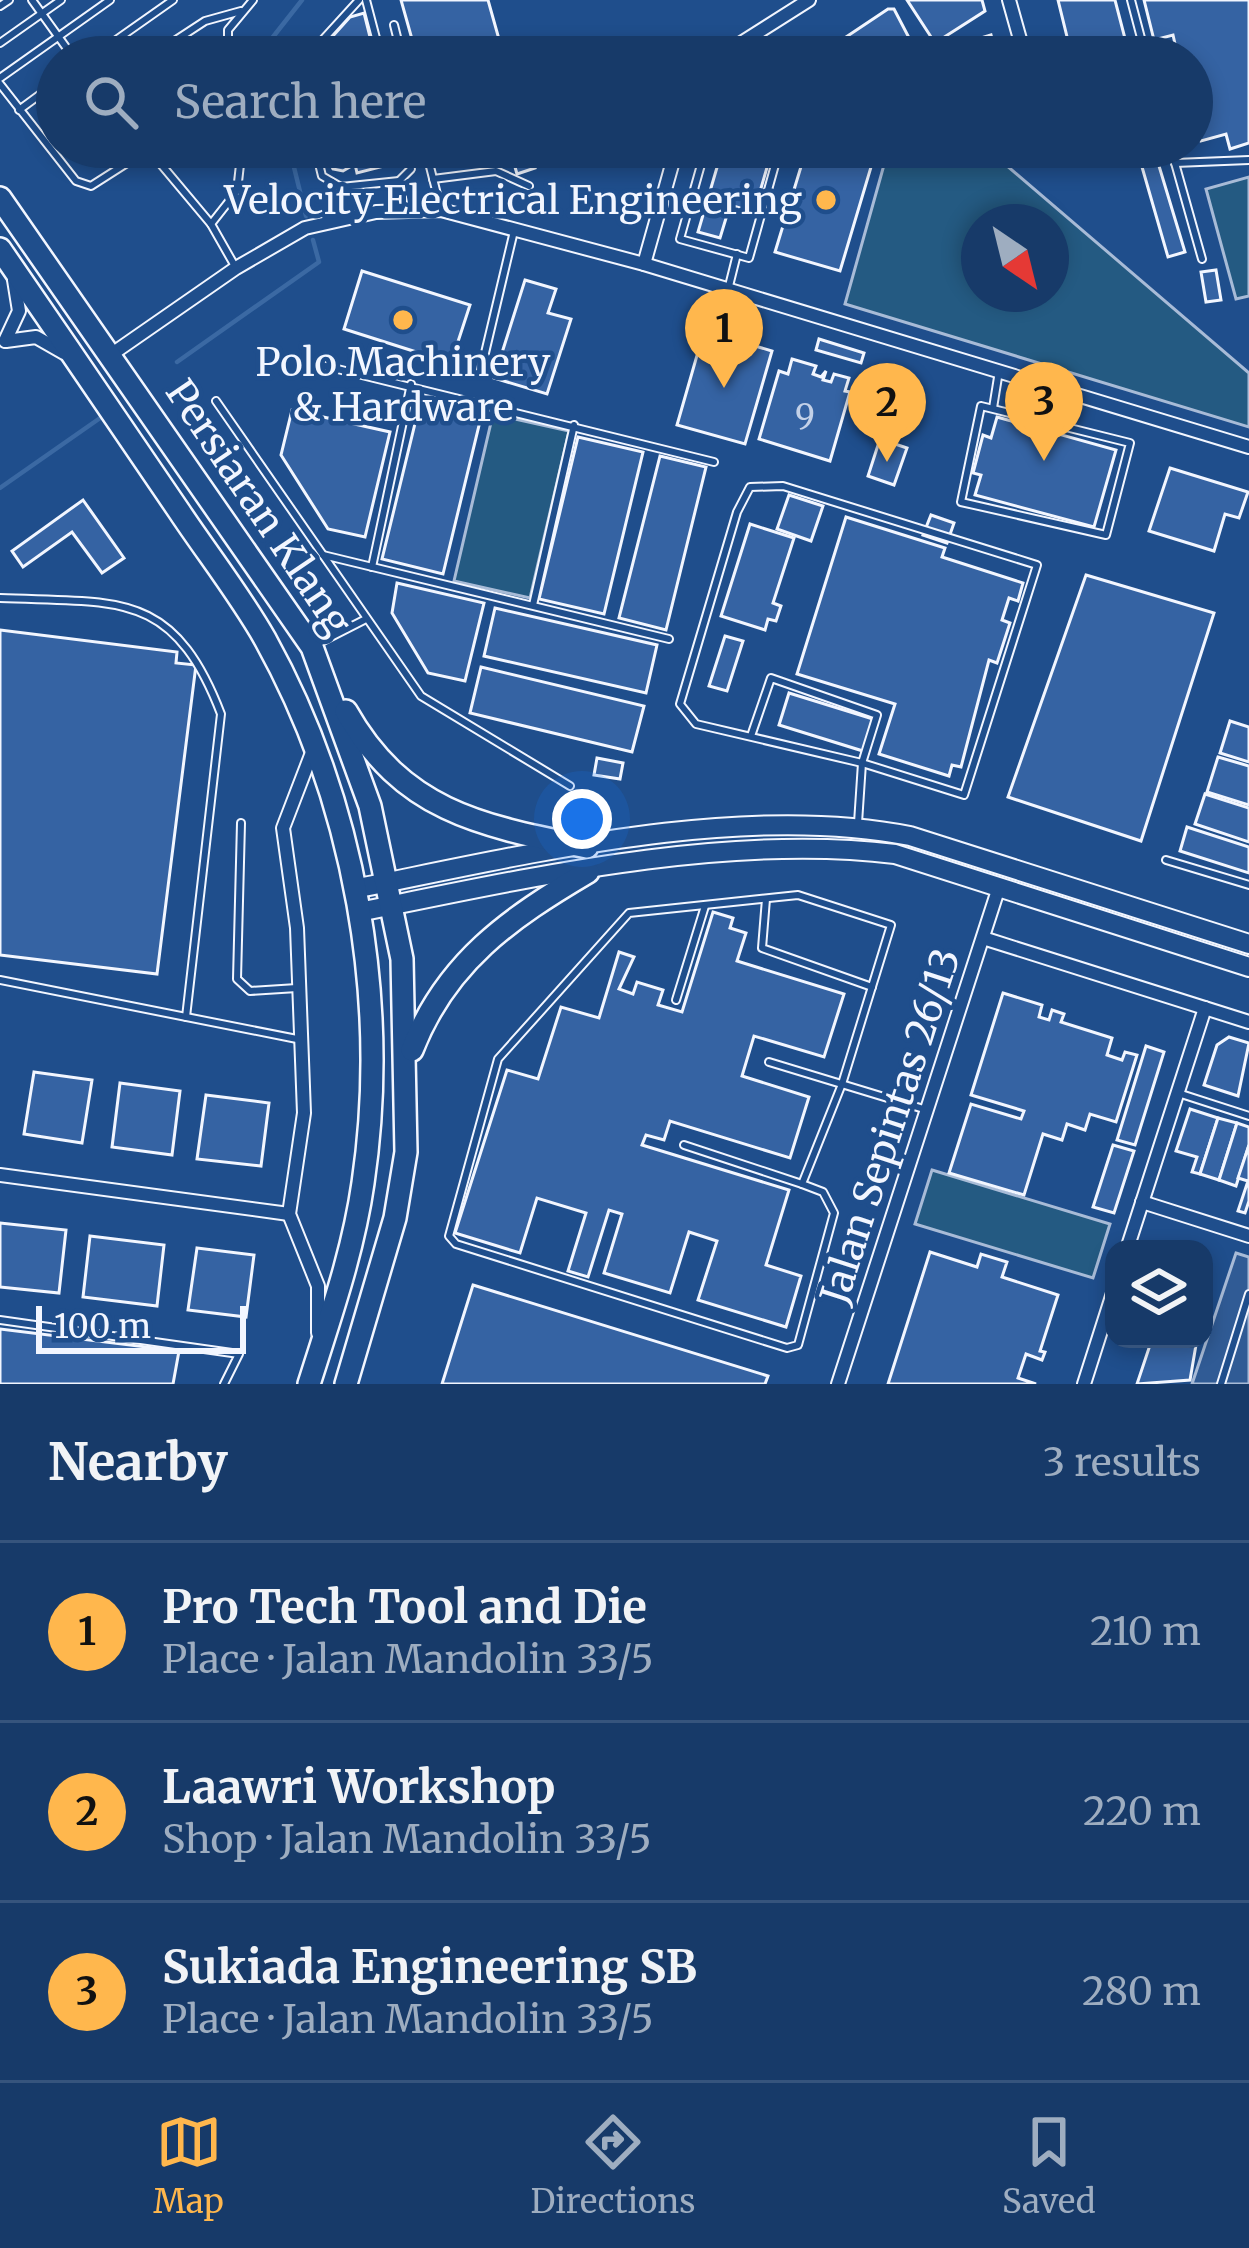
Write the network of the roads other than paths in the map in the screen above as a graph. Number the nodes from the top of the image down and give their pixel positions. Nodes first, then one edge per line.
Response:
1 (9, 0) edge
2 (32, 0) edge
3 (61, 0) edge
4 (110, 0) edge
5 (173, 0) edge
6 (253, 0) edge
7 (363, 0) edge
8 (809, 0) edge
9 (1009, 0) edge
10 (1131, 0) edge
11 (0, 6) edge
12 (241, 10) junction
13 (42, 14) junction
14 (394, 25) dead end
15 (59, 36) joint
16 (122, 36) edge
17 (182, 36) edge
18 (228, 36) edge
19 (328, 36) edge
20 (374, 36) edge
21 (397, 36) edge
22 (752, 36) edge
23 (1019, 36) edge
24 (1140, 36) edge
25 (0, 43) edge
26 (36, 54) edge
27 (0, 81) edge
28 (36, 97) edge
29 (19, 110) junction
30 (36, 132) edge
31 (1249, 160) edge
32 (1213, 161) edge
33 (64, 168) edge
34 (118, 168) edge
35 (164, 168) edge
36 (240, 168) edge
37 (320, 168) edge
38 (411, 168) edge
39 (430, 168) edge
40 (671, 168) edge
41 (700, 168) edge
42 (774, 168) edge
43 (1176, 168) edge
44 (433, 179) junction
45 (399, 181) junction
46 (529, 186) dead end
47 (0, 198) edge
48 (404, 209) junction
49 (441, 210) junction
50 (211, 224) junction
51 (514, 227) junction
52 (2, 252) edge
53 (737, 254) junction
54 (1202, 259) dead end
55 (644, 264) junction
56 (236, 268) junction
57 (728, 290) junction
58 (3, 343) edge
59 (112, 354) junction
60 (302, 360) dead end
61 (80, 364) junction
62 (999, 371) junction
63 (479, 374) dead end
64 (411, 384) junction
65 (216, 400) dead end
66 (993, 408) junction
67 (574, 425) junction
68 (1249, 447) edge
69 (715, 462) dead end
70 (321, 554) junction
71 (372, 567) junction
72 (0, 598) edge
73 (533, 605) junction
74 (364, 620) junction
75 (669, 639) dead end
76 (312, 646) junction
77 (326, 674) junction
78 (751, 736) junction
79 (314, 748) junction
80 (862, 763) junction
81 (570, 786) dead end
82 (241, 824) dead end
83 (858, 826) junction
84 (587, 847) junction
85 (1166, 860) dead end
86 (588, 872) junction
87 (387, 881) junction
88 (1249, 885) edge
89 (999, 887) junction
90 (354, 889) junction
91 (766, 899) junction
92 (706, 905) junction
93 (392, 906) junction
94 (359, 912) junction
95 (982, 938) junction
96 (1249, 944) edge
97 (1249, 967) edge
98 (0, 980) edge
99 (872, 987) junction
100 (300, 988) junction
101 (676, 1000) dead end
102 (1205, 1008) junction
103 (186, 1017) junction
104 (1249, 1022) edge
105 (302, 1040) junction
106 (770, 1062) dead end
107 (407, 1067) junction
108 (842, 1084) junction
109 (1178, 1093) junction
110 (927, 1110) junction
111 (1249, 1115) edge
112 (684, 1145) dead end
113 (0, 1175) edge
114 (802, 1184) junction
115 (1142, 1202) junction
116 (289, 1214) junction
117 (1249, 1236) edge
118 (1130, 1240) edge
119 (1249, 1294) edge
120 (1105, 1318) edge
121 (0, 1320) edge
122 (317, 1358) junction
123 (224, 1384) edge
124 (309, 1384) edge
125 (346, 1384) edge
126 (838, 1384) edge
127 (1084, 1384) edge
128 (1221, 1384) edge

1 - 11 lane
2 - 13 lane
3 - 13 lane
4 - 15 lane
5 - 16 lane
6 - 12 lane
7 - 19 lane
7 - 20 lane
8 - 22 street
9 - 23 street
10 - 24 lane
12 - 17 lane
12 - 18 lane
13 - 15 lane
13 - 25 lane
14 - 21 lane
26 - 27 lane
27 - 29 lane
28 - 29 lane
29 - 30 lane
31 - 32 lane
33 - 34 lane
35 - 50 lane
36 - 50 lane
37 - 45 lane
38 - 45 lane
39 - 44 lane
40 - 55 street
41 - 53 lane
42 - 53 lane
43 - 54 lane
44 - 46 lane
44 - 49 lane
45 - 48 lane
47 - 59 main road, Persiaran Klang
48 - 49 street
48 - 56 street
49 - 51 street
50 - 56 lane
51 - 55 street
51 - 63 lane
52 - 58 street
52 - 61 main road, Persiaran Klang
53 - 57 lane
55 - 57 street
56 - 59 street
57 - 62 street
58 - 61 street
59 - 76 main road, Persiaran Klang
60 - 64 lane
61 - 79 main road, Persiaran Klang
62 - 66 lane
62 - 68 street
64 - 67 lane
64 - 71 lane
65 - 70 lane
66 - 66 lane
67 - 69 lane
67 - 73 lane
70 - 71 lane
70 - 74 lane
71 - 73 lane
72 - 103 lane
73 - 75 lane
74 - 76 lane
74 - 81 lane
76 - 77 main road, Persiaran Klang
77 - 84 main road
77 - 87 main road, Persiaran Klang
78 - 80 lane
78 - 80 lane
78 - 80 lane
79 - 90 main road, Persiaran Klang
79 - 100 street
80 - 83 lane
82 - 100 lane
83 - 84 street
83 - 96 street
84 - 87 street
85 - 88 lane
86 - 89 street
86 - 93 street
86 - 107 main road
87 - 90 street
87 - 93 main road, Persiaran Klang
89 - 95 street, Jalan Sepintas 26/13
89 - 97 street
90 - 94 main road, Persiaran Klang
91 - 92 lane
91 - 99 lane
91 - 99 lane
92 - 101 lane
92 - 114 lane
93 - 94 street
93 - 107 main road, Persiaran Klang
94 - 122 main road, Persiaran Klang
95 - 102 street
95 - 110 street, Jalan Sepintas 26/13
98 - 103 lane
99 - 108 lane
100 - 105 street
102 - 104 street
102 - 109 street
103 - 105 lane
105 - 116 street
106 - 108 lane
107 - 125 main road, Persiaran Klang
108 - 110 lane
108 - 114 lane
109 - 111 lane
109 - 115 street
110 - 126 street, Jalan Sepintas 26/13
112 - 114 lane
113 - 116 street
115 - 117 street
115 - 118 street
116 - 122 street
119 - 128 lane
120 - 127 street
121 - 123 lane
122 - 124 main road, Persiaran Klang

